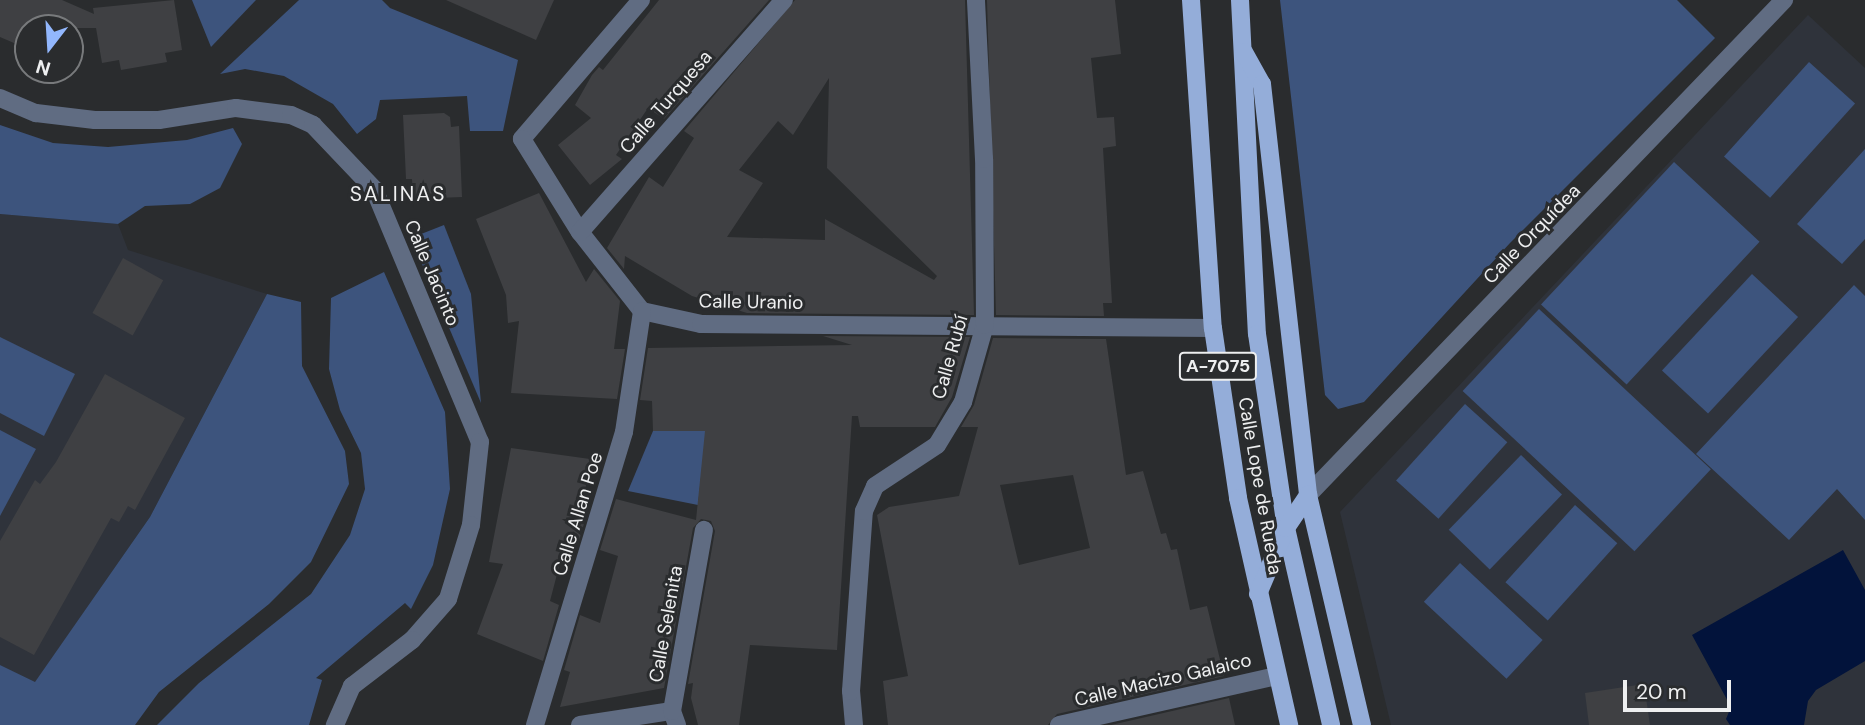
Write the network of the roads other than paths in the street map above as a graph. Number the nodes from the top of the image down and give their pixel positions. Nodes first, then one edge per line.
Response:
1 (641, 0) edge
2 (784, 0) edge
3 (976, 0) edge
4 (1191, 0) edge
5 (1240, 0) edge
6 (1784, 0) edge
7 (1242, 49) junction
8 (0, 98) edge
9 (580, 232) junction
10 (642, 311) junction
11 (985, 325) junction
12 (1213, 328) junction
13 (1308, 495) junction
14 (1286, 527) junction
15 (704, 530) dead end
16 (1258, 594) junction
17 (1278, 676) junction
18 (674, 718) edge
19 (1107, 719) edge
20 (335, 725) edge
21 (535, 725) edge
22 (580, 725) edge
23 (854, 725) edge
24 (1059, 725) edge
25 (1289, 725) edge
26 (1331, 725) edge
27 (1362, 725) edge

1 - 9 street
2 - 9 street, Calle Turquesa
3 - 11 street, Calle Rubí
4 - 12 main road, Calle Lope de Rueda / A-7075
5 - 7 main road, Calle Lope de Rueda / A-7075
6 - 13 street, Calle Orquídea
7 - 13 main road, Calle Lope de Rueda
7 - 14 main road, Calle Lope de Rueda / A-7075
8 - 20 street, Calle Jacinto
9 - 10 street
10 - 11 street, Calle Uranio
10 - 21 street, Calle Allan Poe
11 - 12 street, Calle Uranio
11 - 23 street, Calle Rubí
12 - 16 main road, Calle Lope de Rueda / A-7075
13 - 14 main road
13 - 27 main road, Calle Lope de Rueda
14 - 16 main road
14 - 26 main road, Calle Lope de Rueda / A-7075
15 - 18 street, Calle Selenita
16 - 17 main road, Calle Lope de Rueda / A-7075
17 - 19 street, Calle Macizo Galaico
17 - 25 main road, Calle Lope de Rueda / A-7075
18 - 22 street
19 - 24 street, Calle Macizo Galaico

